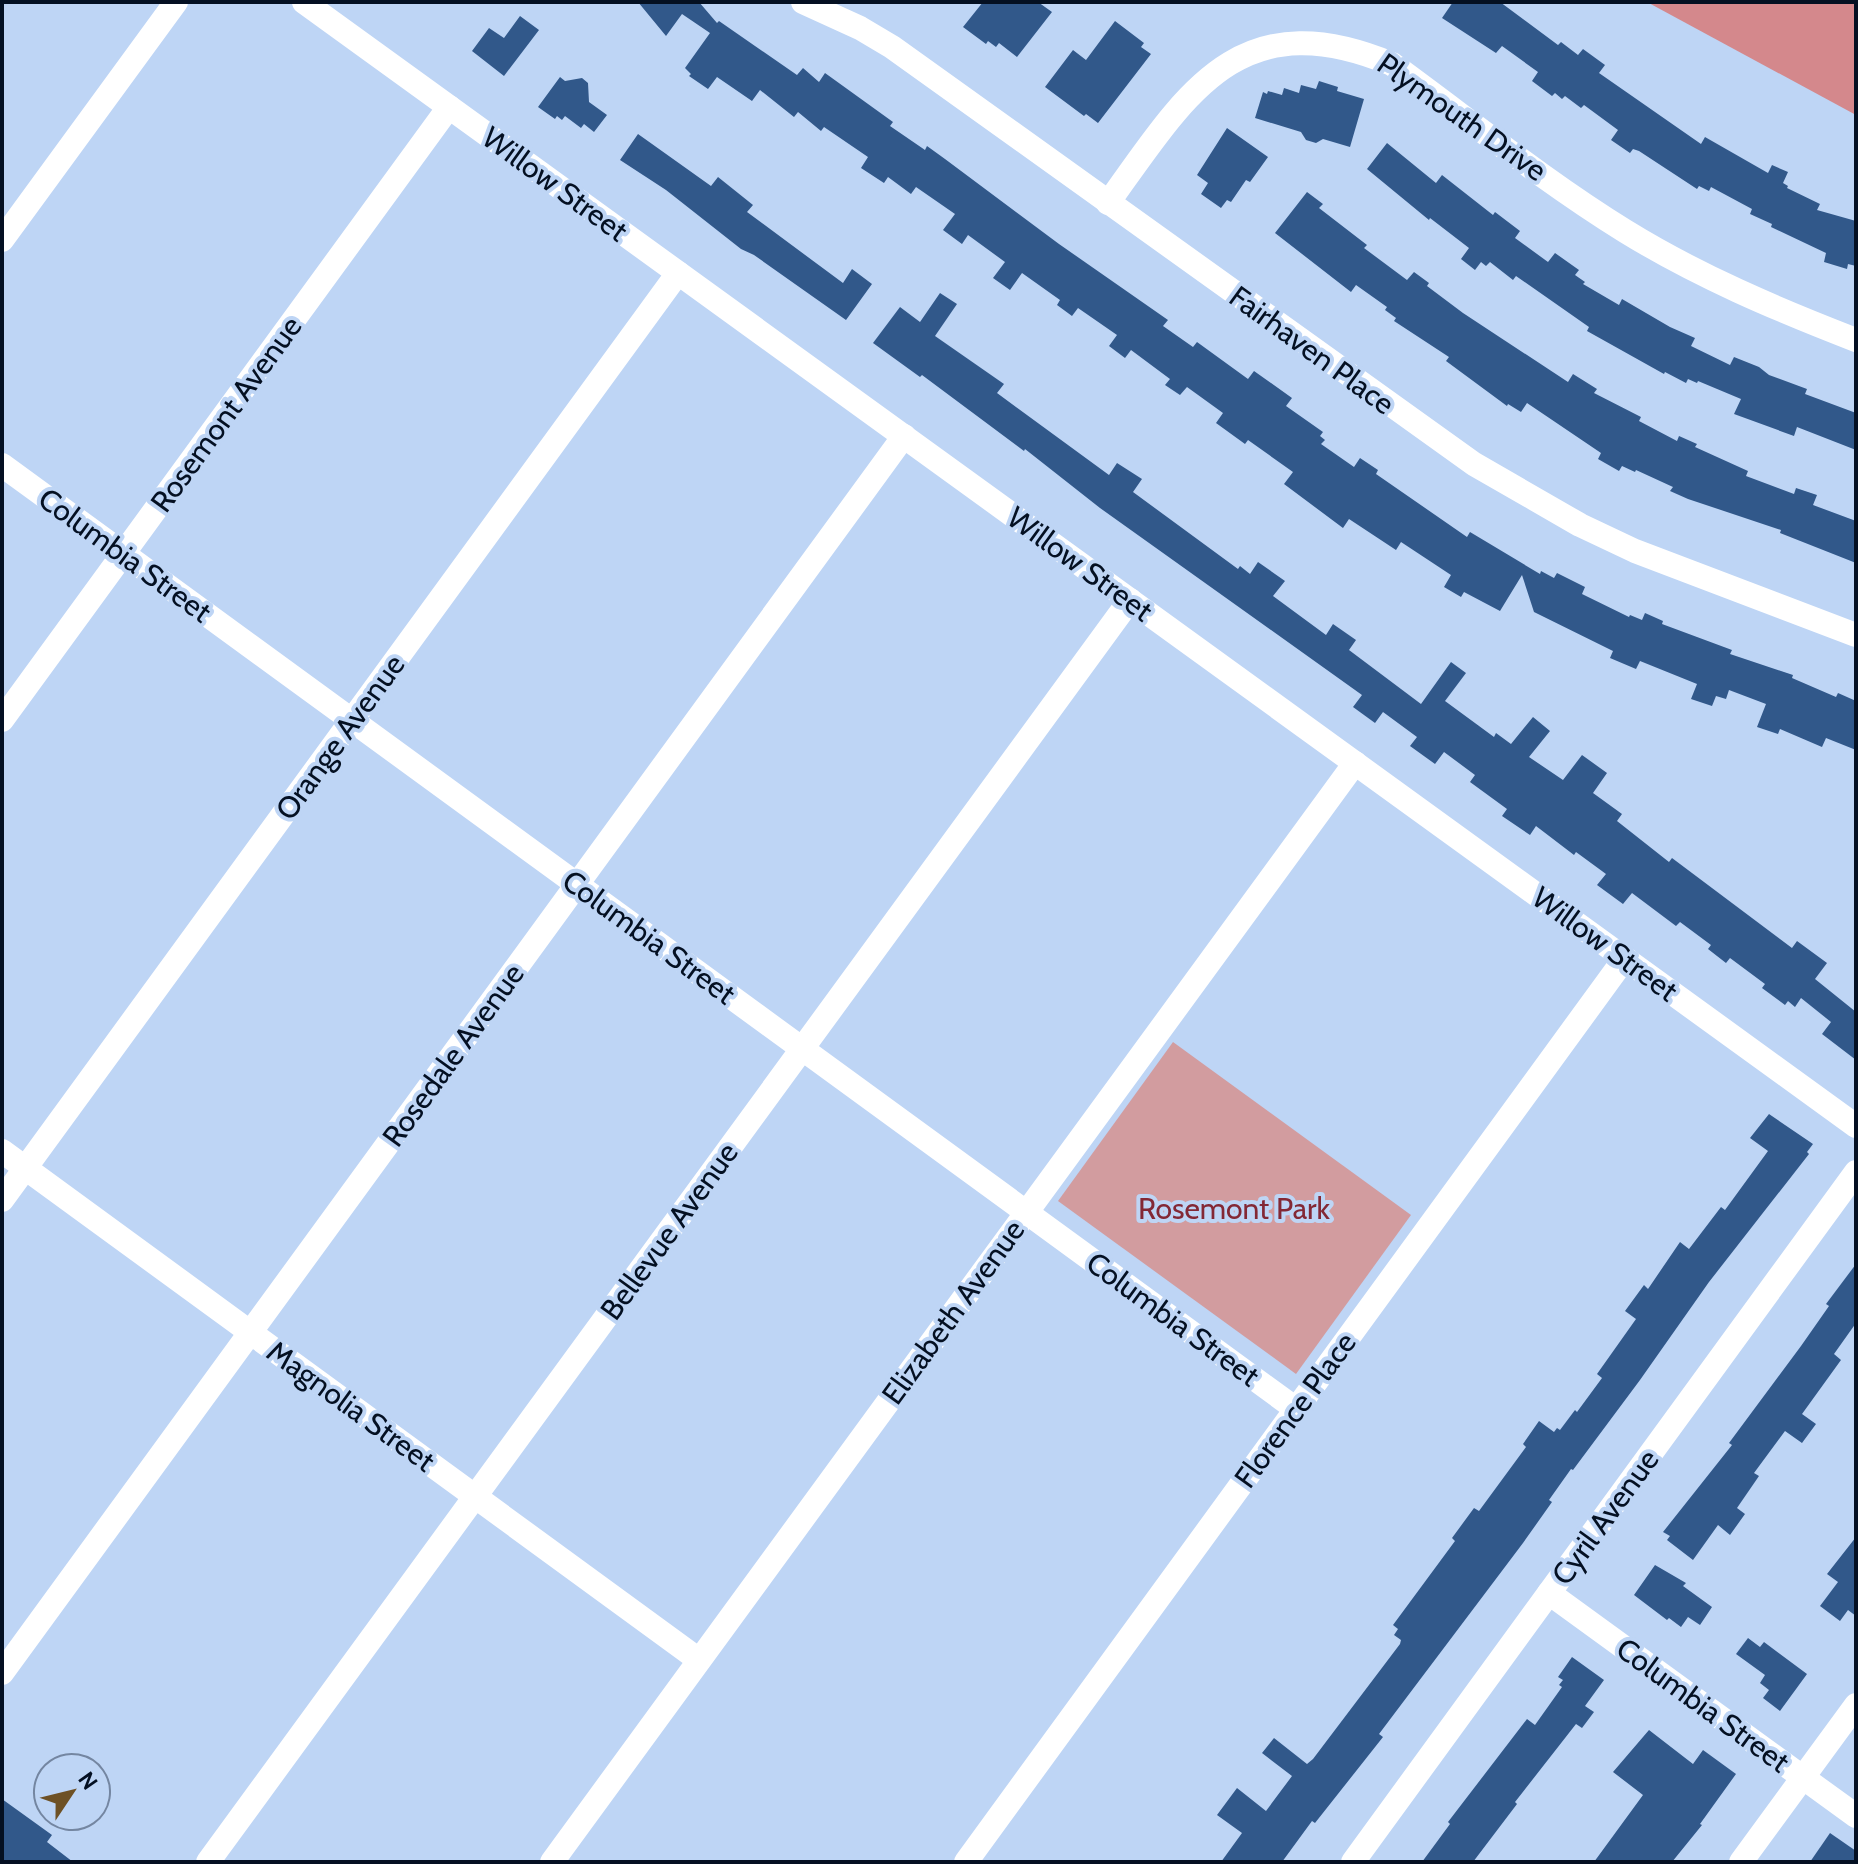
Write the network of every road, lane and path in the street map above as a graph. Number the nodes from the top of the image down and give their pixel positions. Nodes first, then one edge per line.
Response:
1 (176, 2) edge
2 (304, 2) edge
3 (803, 2) edge
4 (449, 107) junction
5 (1108, 203) junction
6 (2, 240) edge
7 (678, 273) junction
8 (1856, 340) edge
9 (904, 436) junction
10 (2, 465) edge
11 (123, 554) junction
12 (1130, 600) junction
13 (1856, 635) edge
14 (2, 720) edge
15 (352, 720) junction
16 (1355, 763) junction
17 (577, 884) junction
18 (1625, 958) junction
19 (802, 1049) junction
20 (1856, 1126) edge
21 (2, 1151) edge
22 (25, 1168) junction
23 (1856, 1172) edge
24 (2, 1200) edge
25 (1027, 1212) junction
26 (250, 1332) junction
27 (1296, 1409) junction
28 (475, 1496) junction
29 (1549, 1593) junction
30 (699, 1660) junction
31 (2, 1673) edge
32 (1856, 1705) edge
33 (1803, 1778) junction
34 (1856, 1816) edge
35 (970, 1860) edge
36 (208, 1862) edge
37 (552, 1862) edge
38 (1353, 1862) edge
39 (1741, 1862) edge

1 - 6 street
2 - 4 street, Willow Street
3 - 5 street, Fairhaven Place
4 - 7 street, Willow Street
4 - 11 street, Rosemont Avenue
5 - 8 street, Plymouth Drive
5 - 13 street, Fairhaven Place
7 - 9 street, Willow Street
7 - 15 street, Orange Avenue
9 - 12 street, Willow Street
9 - 17 street, Rosedale Avenue
10 - 11 street, Columbia Street
11 - 14 street, Rosemont Avenue
11 - 15 street, Columbia Street
12 - 16 street, Willow Street
12 - 19 street, Bellevue Avenue
15 - 17 street, Columbia Street
15 - 22 street, Orange Avenue
16 - 18 street, Willow Street
16 - 25 street, Elizabeth Avenue
17 - 19 street, Columbia Street
17 - 26 street, Rosedale Avenue
18 - 20 street, Willow Street
18 - 27 street, Florence Place
19 - 25 street, Columbia Street
19 - 28 street, Bellevue Avenue
21 - 22 street, Magnolia Street
22 - 24 street, Orange Avenue
22 - 26 street, Magnolia Street
23 - 29 street, Cyril Avenue
25 - 27 street, Columbia Street
25 - 30 street, Elizabeth Avenue
26 - 28 street, Magnolia Street
26 - 31 street, Rosedale Avenue
27 - 35 street, Florence Place
28 - 30 street, Magnolia Street
28 - 36 street, Bellevue Avenue
29 - 33 street, Columbia Street
29 - 38 street, Cyril Avenue
30 - 37 street, Elizabeth Avenue
32 - 33 street
33 - 34 street, Columbia Street
33 - 39 street

